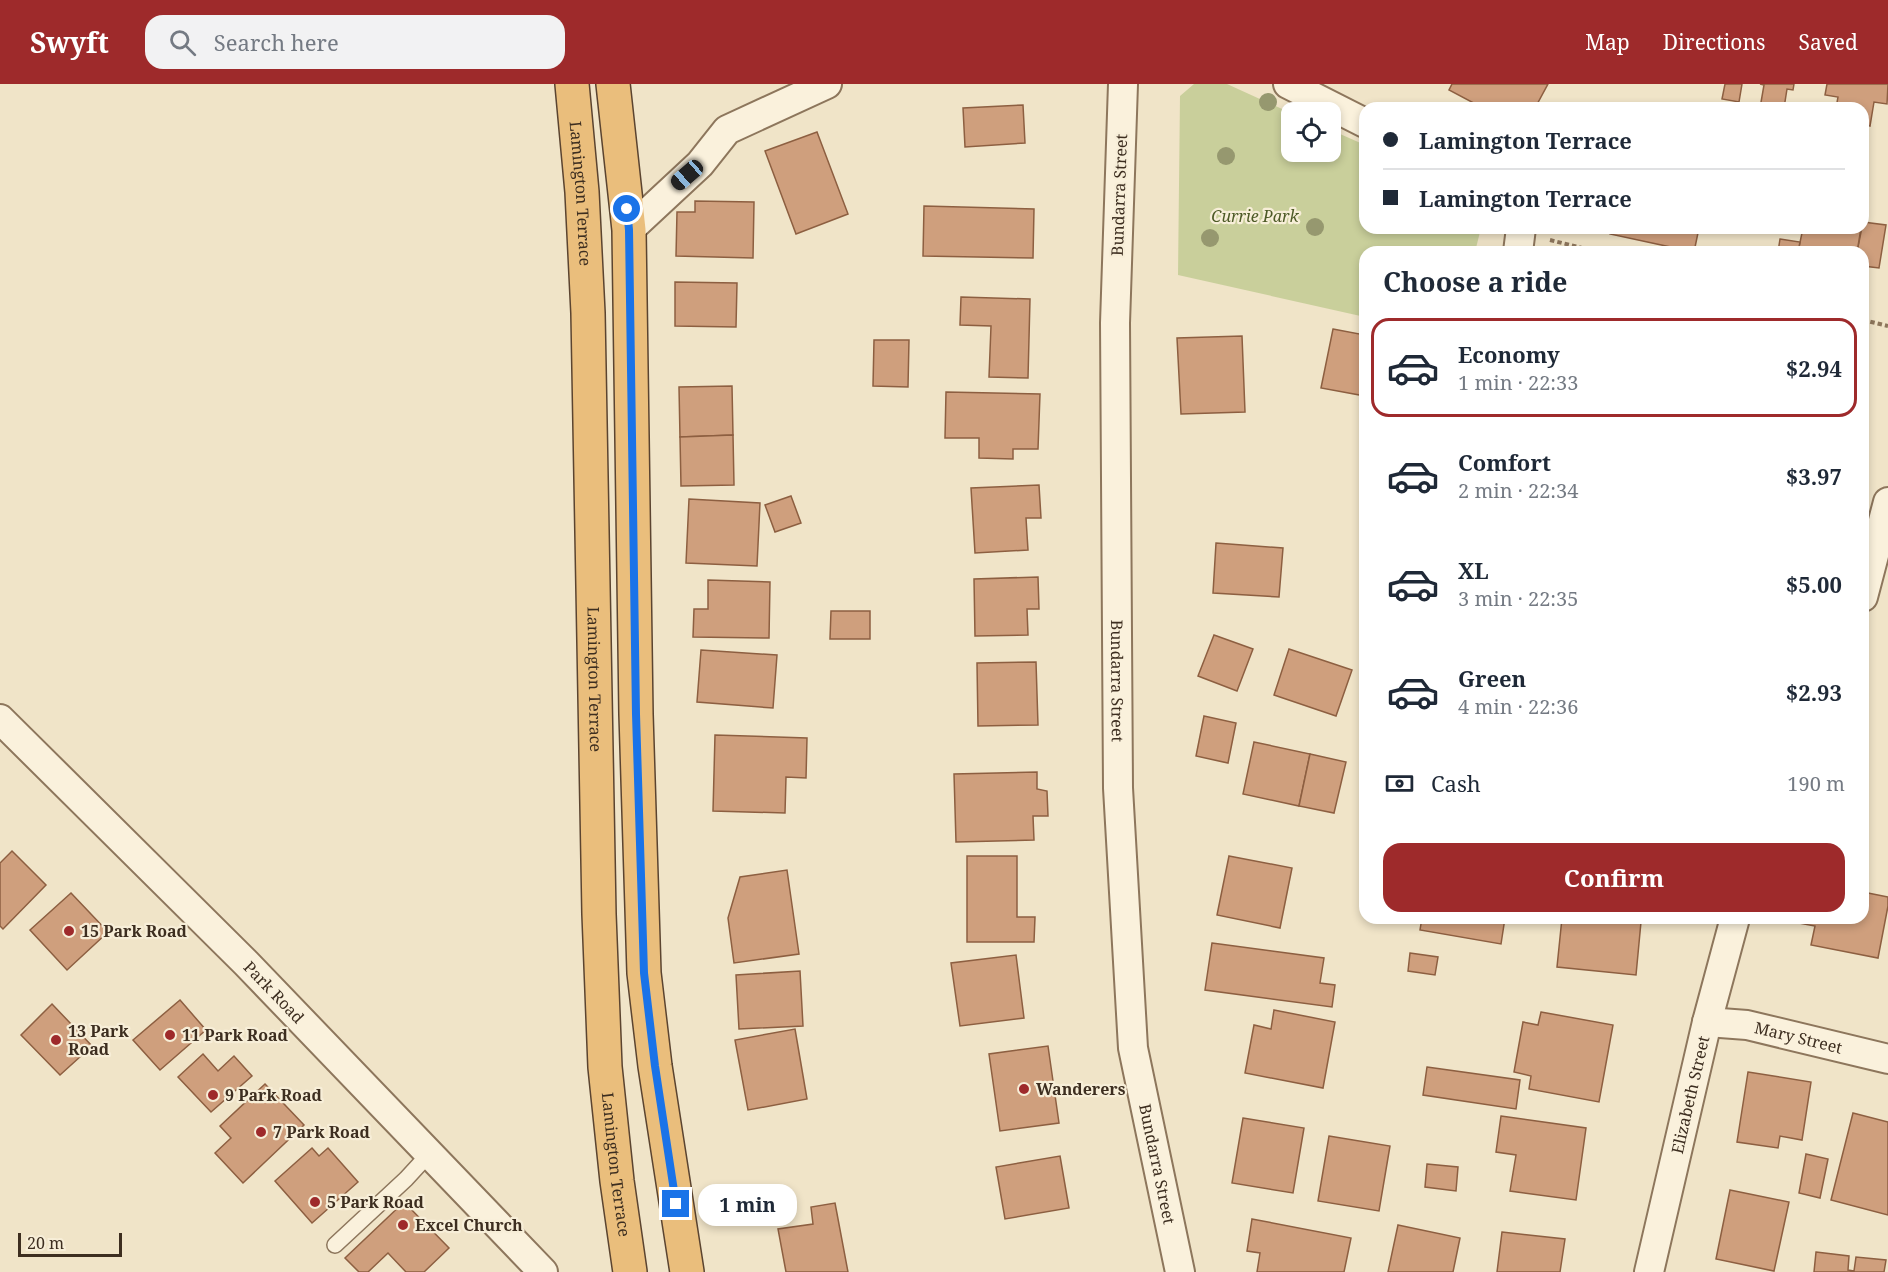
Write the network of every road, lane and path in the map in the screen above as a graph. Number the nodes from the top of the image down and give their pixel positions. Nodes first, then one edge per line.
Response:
1 (572, 84) edge
2 (613, 84) edge
3 (827, 84) edge
4 (1123, 84) edge
5 (1288, 84) edge
6 (1359, 120) edge
7 (629, 230) junction
8 (1520, 237) edge
9 (1567, 246) edge
10 (1869, 321) edge
11 (1888, 326) edge
12 (1888, 505) edge
13 (1869, 575) edge
14 (0, 719) edge
15 (1733, 924) edge
16 (1707, 1022) junction
17 (1888, 1059) edge
18 (429, 1154) junction
19 (335, 1245) dead end
20 (543, 1272) edge
21 (630, 1272) edge
22 (687, 1272) edge
23 (1180, 1272) edge
24 (1649, 1272) edge

1 - 21 highway, Lamington Terrace
2 - 7 highway
3 - 7 street
4 - 23 street, Bundarra Street
5 - 6 street
7 - 22 highway
8 - 9 path
10 - 11 path
12 - 13 street
14 - 18 street, Park Road
15 - 16 street, Elizabeth Street
16 - 17 street, Mary Street
16 - 24 street, Elizabeth Street
18 - 19 lane
18 - 20 street, Park Road

